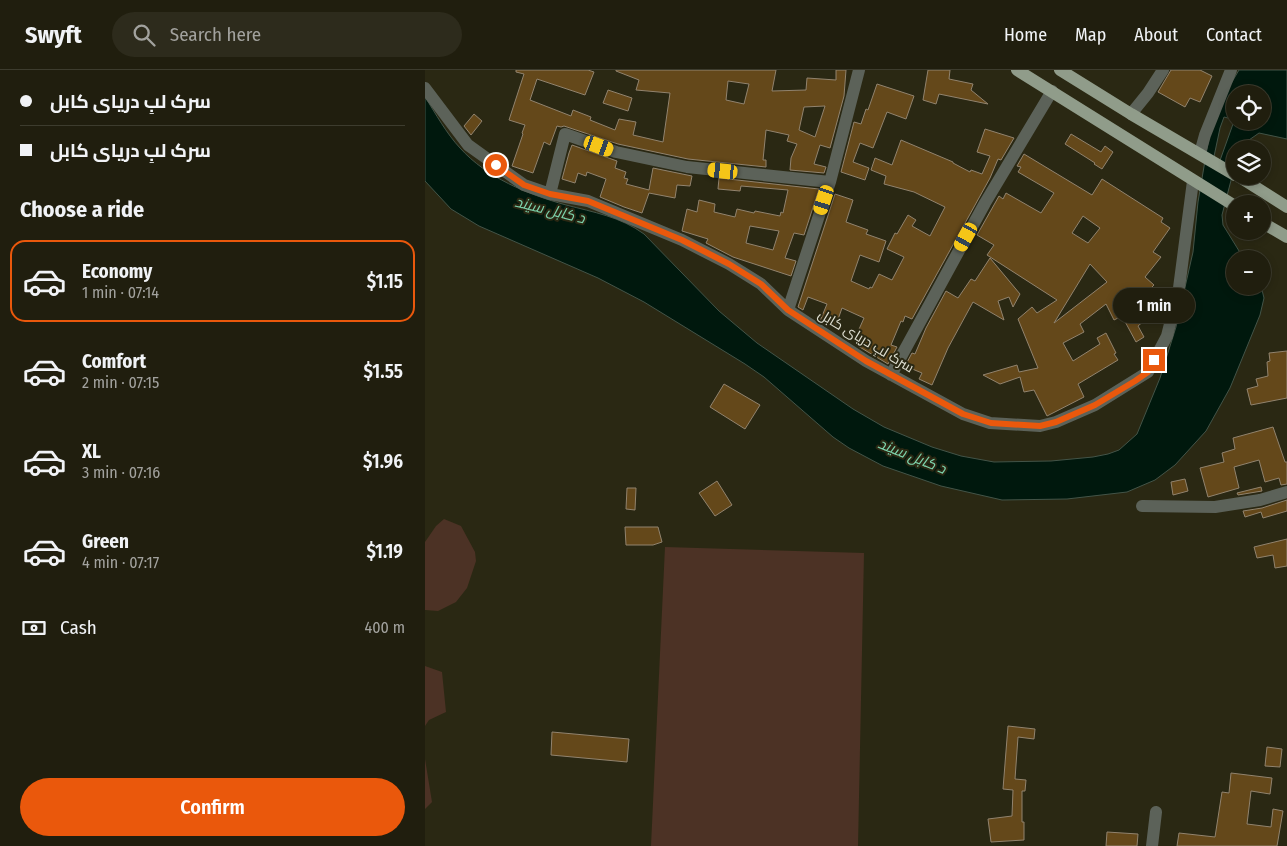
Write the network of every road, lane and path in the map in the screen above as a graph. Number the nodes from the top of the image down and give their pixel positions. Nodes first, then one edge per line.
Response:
1 (859, 70) edge
2 (1017, 70) edge
3 (1060, 70) edge
4 (1163, 70) edge
5 (1231, 70) edge
6 (425, 88) edge
7 (1052, 91) junction
8 (1131, 114) junction
9 (1201, 154) junction
10 (1226, 169) edge
11 (830, 182) junction
12 (1195, 182) junction
13 (1252, 185) edge
14 (550, 194) junction
15 (1226, 201) edge
16 (1287, 207) edge
17 (1271, 228) edge
18 (1287, 238) edge
19 (788, 310) junction
20 (891, 375) junction
21 (1287, 492) edge
22 (1142, 506) dead end
23 (1156, 812) dead end
24 (1152, 846) edge

1 - 11 street
2 - 7 main road
3 - 8 main road
4 - 8 street
5 - 9 street
6 - 14 street, سرک لبِ دریای کابل
7 - 12 main road
7 - 20 street
8 - 9 main road
9 - 10 main road
11 - 14 street
11 - 19 street
12 - 15 main road
12 - 20 street, سرک لبِ دریای کابل
13 - 16 main road
14 - 19 street, سرک لبِ دریای کابل
17 - 18 main road
19 - 20 street, سرک لبِ دریای کابل
21 - 22 street
23 - 24 street

